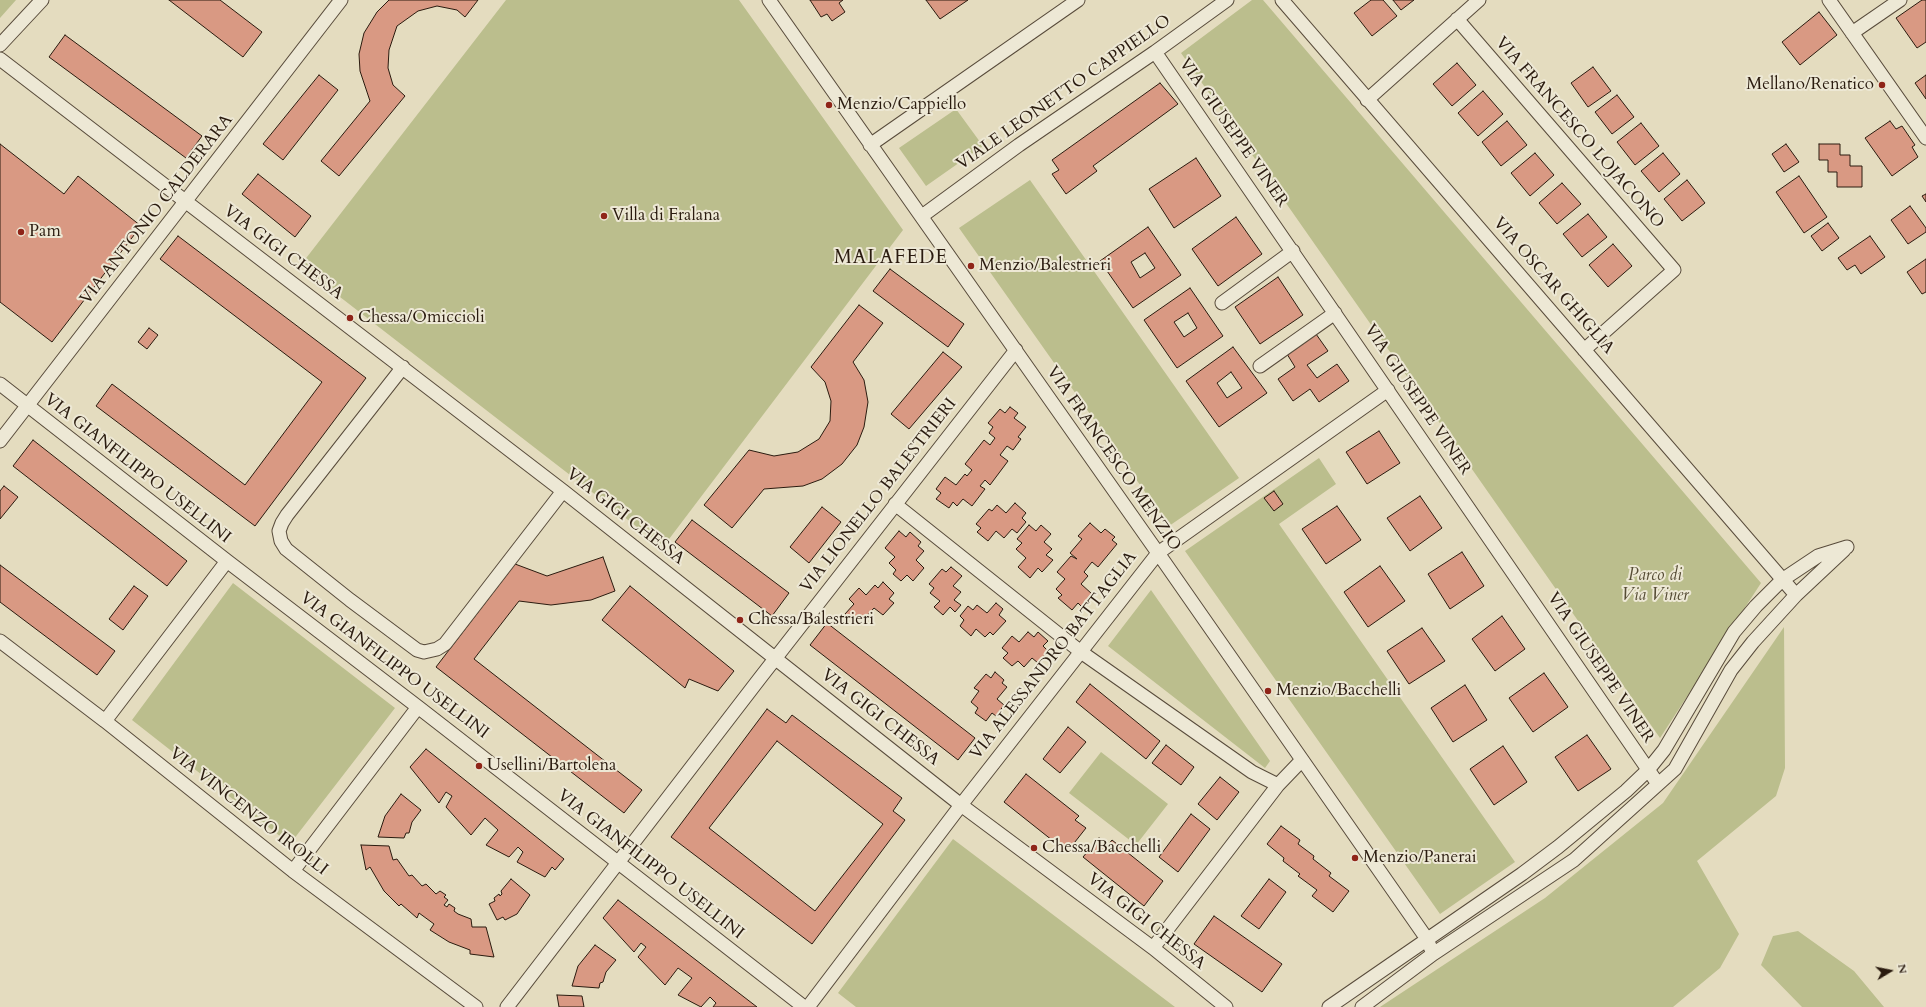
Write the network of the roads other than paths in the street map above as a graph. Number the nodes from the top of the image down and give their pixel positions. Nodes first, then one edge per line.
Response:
1 (42, 0) edge
2 (342, 0) edge
3 (769, 0) edge
4 (1078, 0) edge
5 (1227, 0) edge
6 (1282, 0) edge
7 (1479, 0) edge
8 (1829, 0) edge
9 (1900, 0) edge
10 (1458, 19) junction
11 (1852, 34) junction
12 (0, 45) edge
13 (1155, 52) junction
14 (0, 59) edge
15 (1367, 100) junction
16 (1926, 138) edge
17 (870, 145) junction
18 (186, 202) junction
19 (922, 216) junction
20 (1293, 252) junction
21 (1222, 303) dead end
22 (1335, 313) junction
23 (1016, 350) junction
24 (1584, 350) junction
25 (1260, 366) dead end
26 (403, 367) junction
27 (0, 384) edge
28 (1388, 390) junction
29 (28, 406) junction
30 (0, 441) edge
31 (563, 491) junction
32 (895, 504) junction
33 (1158, 553) junction
34 (227, 561) junction
35 (1782, 580) junction
36 (1796, 595) junction
37 (0, 641) edge
38 (1081, 652) junction
39 (775, 658) junction
40 (418, 707) junction
41 (105, 721) junction
42 (1302, 760) junction
43 (1648, 770) junction
44 (1658, 784) junction
45 (1278, 785) junction
46 (961, 804) junction
47 (618, 862) junction
48 (293, 871) junction
49 (1427, 940) junction
50 (1152, 948) junction
51 (1433, 954) junction
52 (476, 1007) edge
53 (507, 1007) edge
54 (804, 1007) edge
55 (808, 1007) edge
56 (1226, 1007) edge
57 (1329, 1007) edge
58 (1362, 1007) edge

1 - 12 street
2 - 18 street, VIA ANTONIO CALDERARA
3 - 17 street, VIA FRANCESCO MENZIO
4 - 17 street
5 - 13 street, VIALE LEONETTO CAPPIELLO
6 - 15 street, VIA OSCAR GHIGLIA
7 - 10 street
8 - 11 street
9 - 11 street
10 - 15 street
10 - 24 street, VIA FRANCESCO LOJACONO
11 - 16 street
13 - 19 street, VIALE LEONETTO CAPPIELLO
13 - 20 street, VIA GIUSEPPE VINER
14 - 18 street, VIA GIGI CHESSA
15 - 24 street, VIA OSCAR GHIGLIA
17 - 19 street, VIA FRANCESCO MENZIO
18 - 26 street, VIA GIGI CHESSA
18 - 29 street, VIA ANTONIO CALDERARA
19 - 23 street, VIA FRANCESCO MENZIO
20 - 21 street
20 - 22 street, VIA GIUSEPPE VINER
22 - 25 street
22 - 28 street, VIA GIUSEPPE VINER
23 - 32 street, VIA LIONELLO BALESTRIERI
23 - 33 street, VIA FRANCESCO MENZIO
24 - 35 street, VIA OSCAR GHIGLIA
26 - 31 street, VIA GIGI CHESSA
26 - 31 street
27 - 29 street, VIA GIANFILIPPO USELLINI
28 - 33 street, VIA ALESSANDRO BATTAGLIA
28 - 43 street, VIA GIUSEPPE VINER
29 - 30 street, VIA ANTONIO CALDERARA
29 - 34 street, VIA GIANFILIPPO USELLINI
31 - 39 street, VIA GIGI CHESSA
32 - 38 street
32 - 39 street, VIA LIONELLO BALESTRIERI
33 - 38 street, VIA ALESSANDRO BATTAGLIA
33 - 42 street, VIA FRANCESCO MENZIO
34 - 40 street, VIA GIANFILIPPO USELLINI
34 - 41 street
35 - 36 street, VIA OSCAR GHIGLIA
35 - 36 street
35 - 43 street
36 - 44 street
37 - 41 street, VIA VINCENZO IROLLI
38 - 45 street
38 - 46 street, VIA ALESSANDRO BATTAGLIA
39 - 46 street, VIA GIGI CHESSA
39 - 47 street, VIA LIONELLO BALESTRIERI
40 - 47 street, VIA GIANFILIPPO USELLINI
40 - 48 street
41 - 48 street, VIA VINCENZO IROLLI
42 - 45 street
42 - 49 street, VIA FRANCESCO MENZIO
43 - 44 street, VIA GIUSEPPE VINER
43 - 49 street
44 - 51 street
45 - 50 street
46 - 50 street, VIA GIGI CHESSA
46 - 55 street, VIA ALESSANDRO BATTAGLIA
47 - 53 street, VIA LIONELLO BALESTRIERI
47 - 54 street, VIA GIANFILIPPO USELLINI
48 - 52 street, VIA VINCENZO IROLLI
49 - 51 street, VIA FRANCESCO MENZIO
49 - 57 street
50 - 56 street, VIA GIGI CHESSA
51 - 58 street

